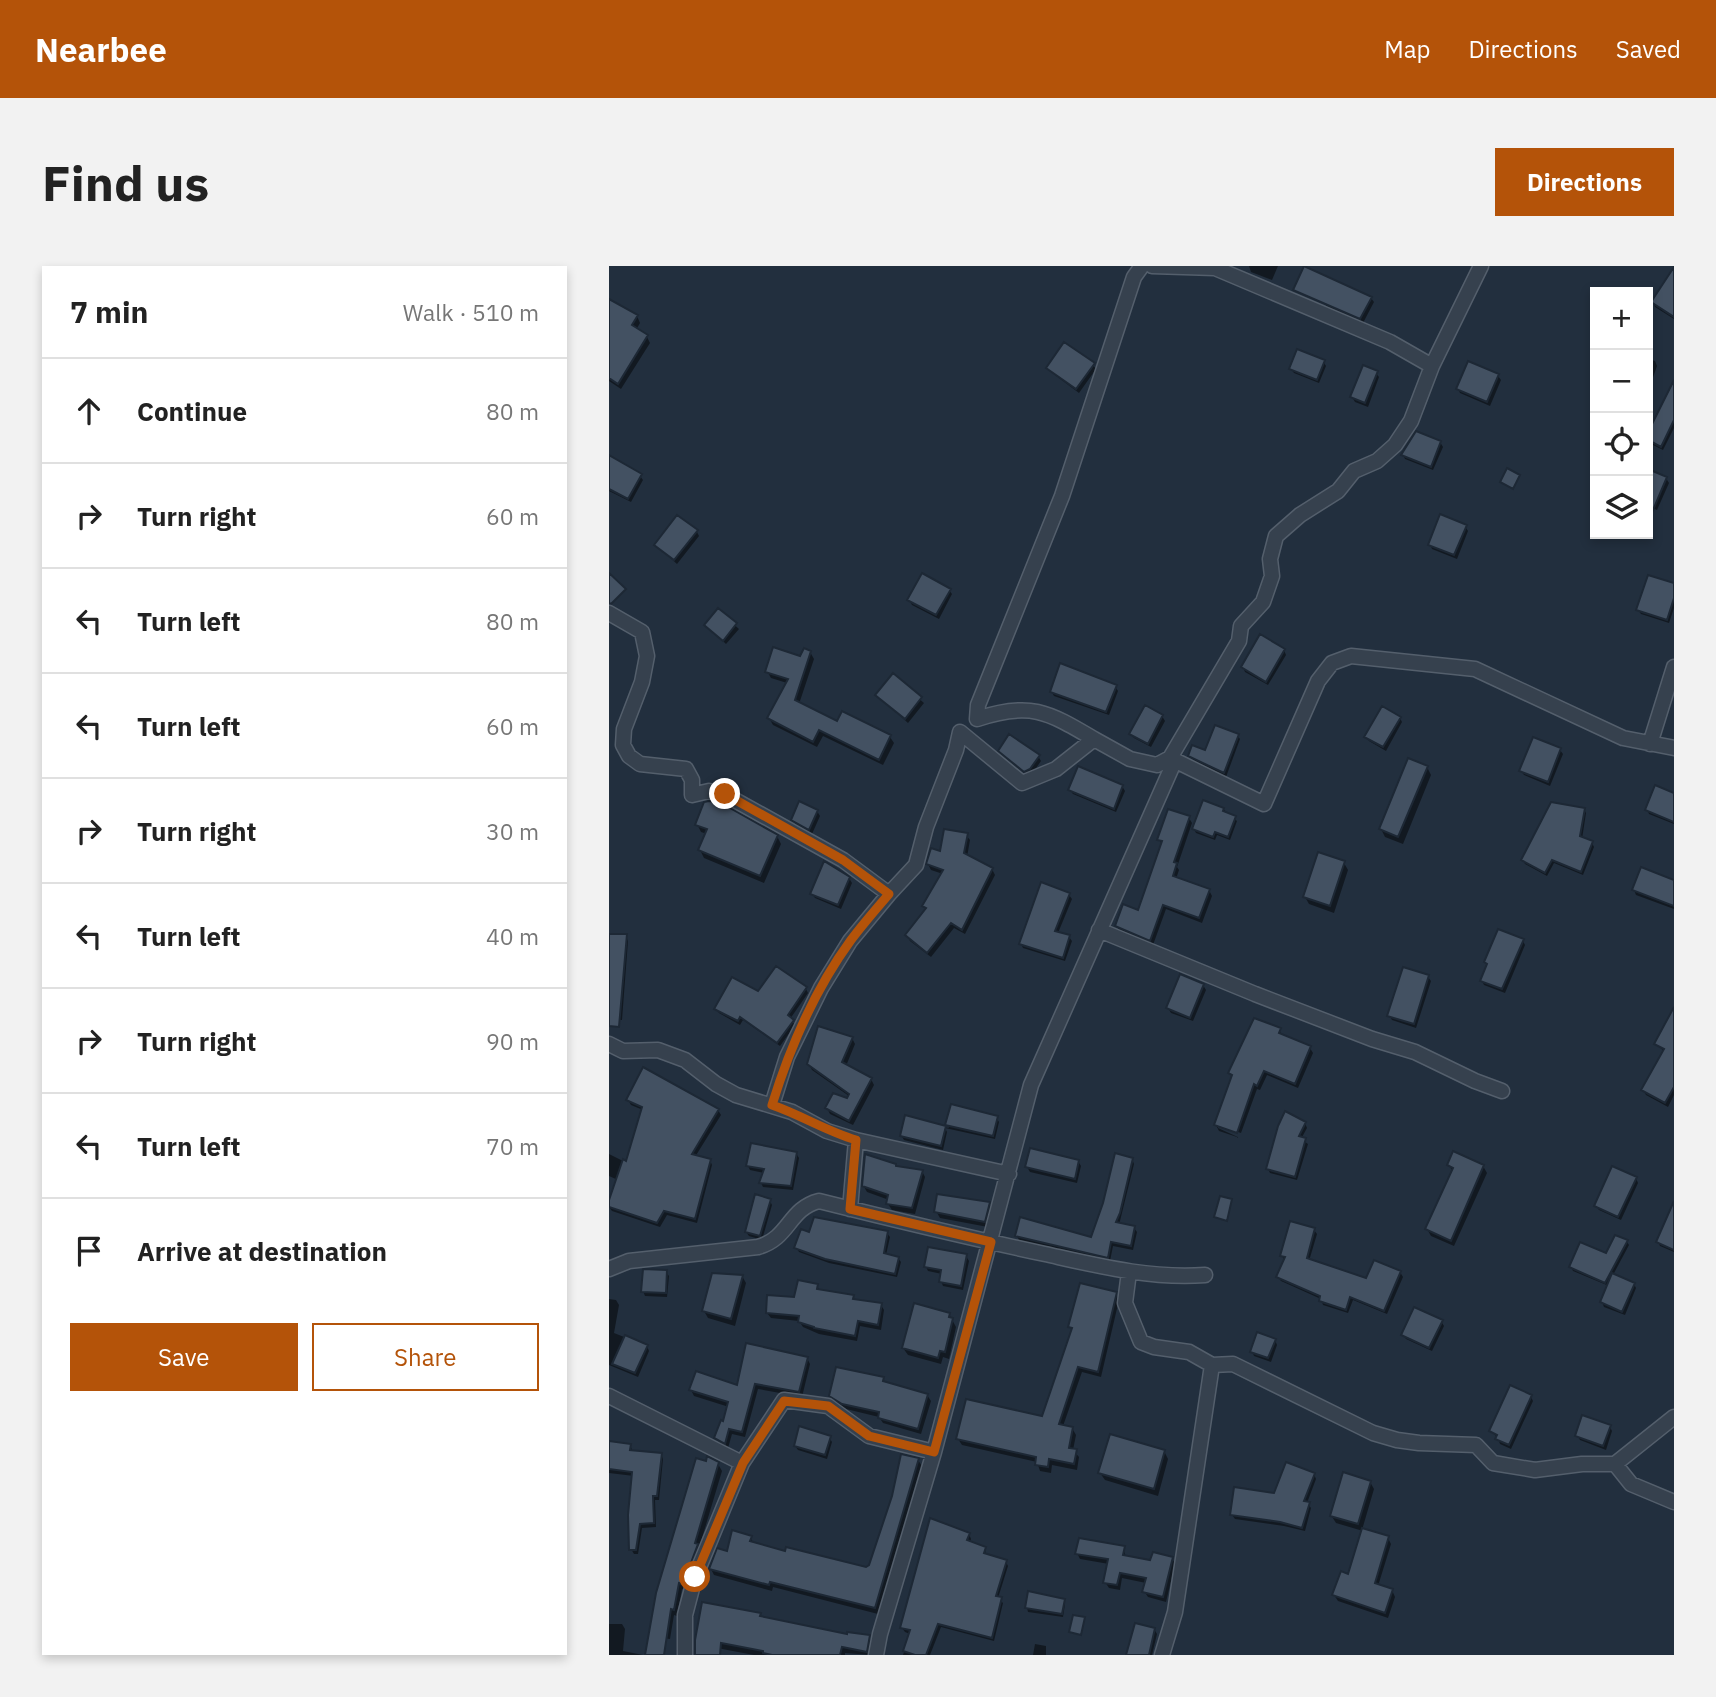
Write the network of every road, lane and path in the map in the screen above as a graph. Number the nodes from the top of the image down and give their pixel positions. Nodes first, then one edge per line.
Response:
1 (1142, 266) edge
2 (1152, 266) edge
3 (1481, 266) edge
4 (1432, 366) junction
5 (609, 613) edge
6 (1674, 667) edge
7 (1094, 739) junction
8 (1650, 744) junction
9 (1674, 748) edge
10 (1170, 758) junction
11 (889, 894) junction
12 (1100, 930) junction
13 (609, 1044) edge
14 (1502, 1091) dead end
15 (772, 1105) junction
16 (856, 1140) junction
17 (1009, 1174) junction
18 (850, 1209) junction
19 (991, 1242) junction
20 (609, 1269) edge
21 (1129, 1272) junction
22 (1205, 1275) dead end
23 (1212, 1365) junction
24 (609, 1396) edge
25 (1674, 1417) edge
26 (934, 1452) junction
27 (743, 1463) junction
28 (1615, 1464) junction
29 (1674, 1502) edge
30 (685, 1655) edge
31 (876, 1655) edge
32 (1162, 1655) edge

1 - 7 street
2 - 4 street
3 - 4 street
4 - 10 street
5 - 11 street
6 - 8 street
7 - 10 street
7 - 11 street
8 - 9 street
8 - 10 street
10 - 12 street
11 - 15 street
12 - 14 street
12 - 17 street
13 - 15 street
15 - 16 street
16 - 17 street
16 - 18 street
17 - 19 street
18 - 19 street
18 - 20 street
19 - 21 street
19 - 26 street
21 - 22 street
21 - 23 street
23 - 28 street
23 - 32 street
24 - 27 street
25 - 28 street
26 - 27 street
26 - 31 street
27 - 30 street
28 - 29 street

